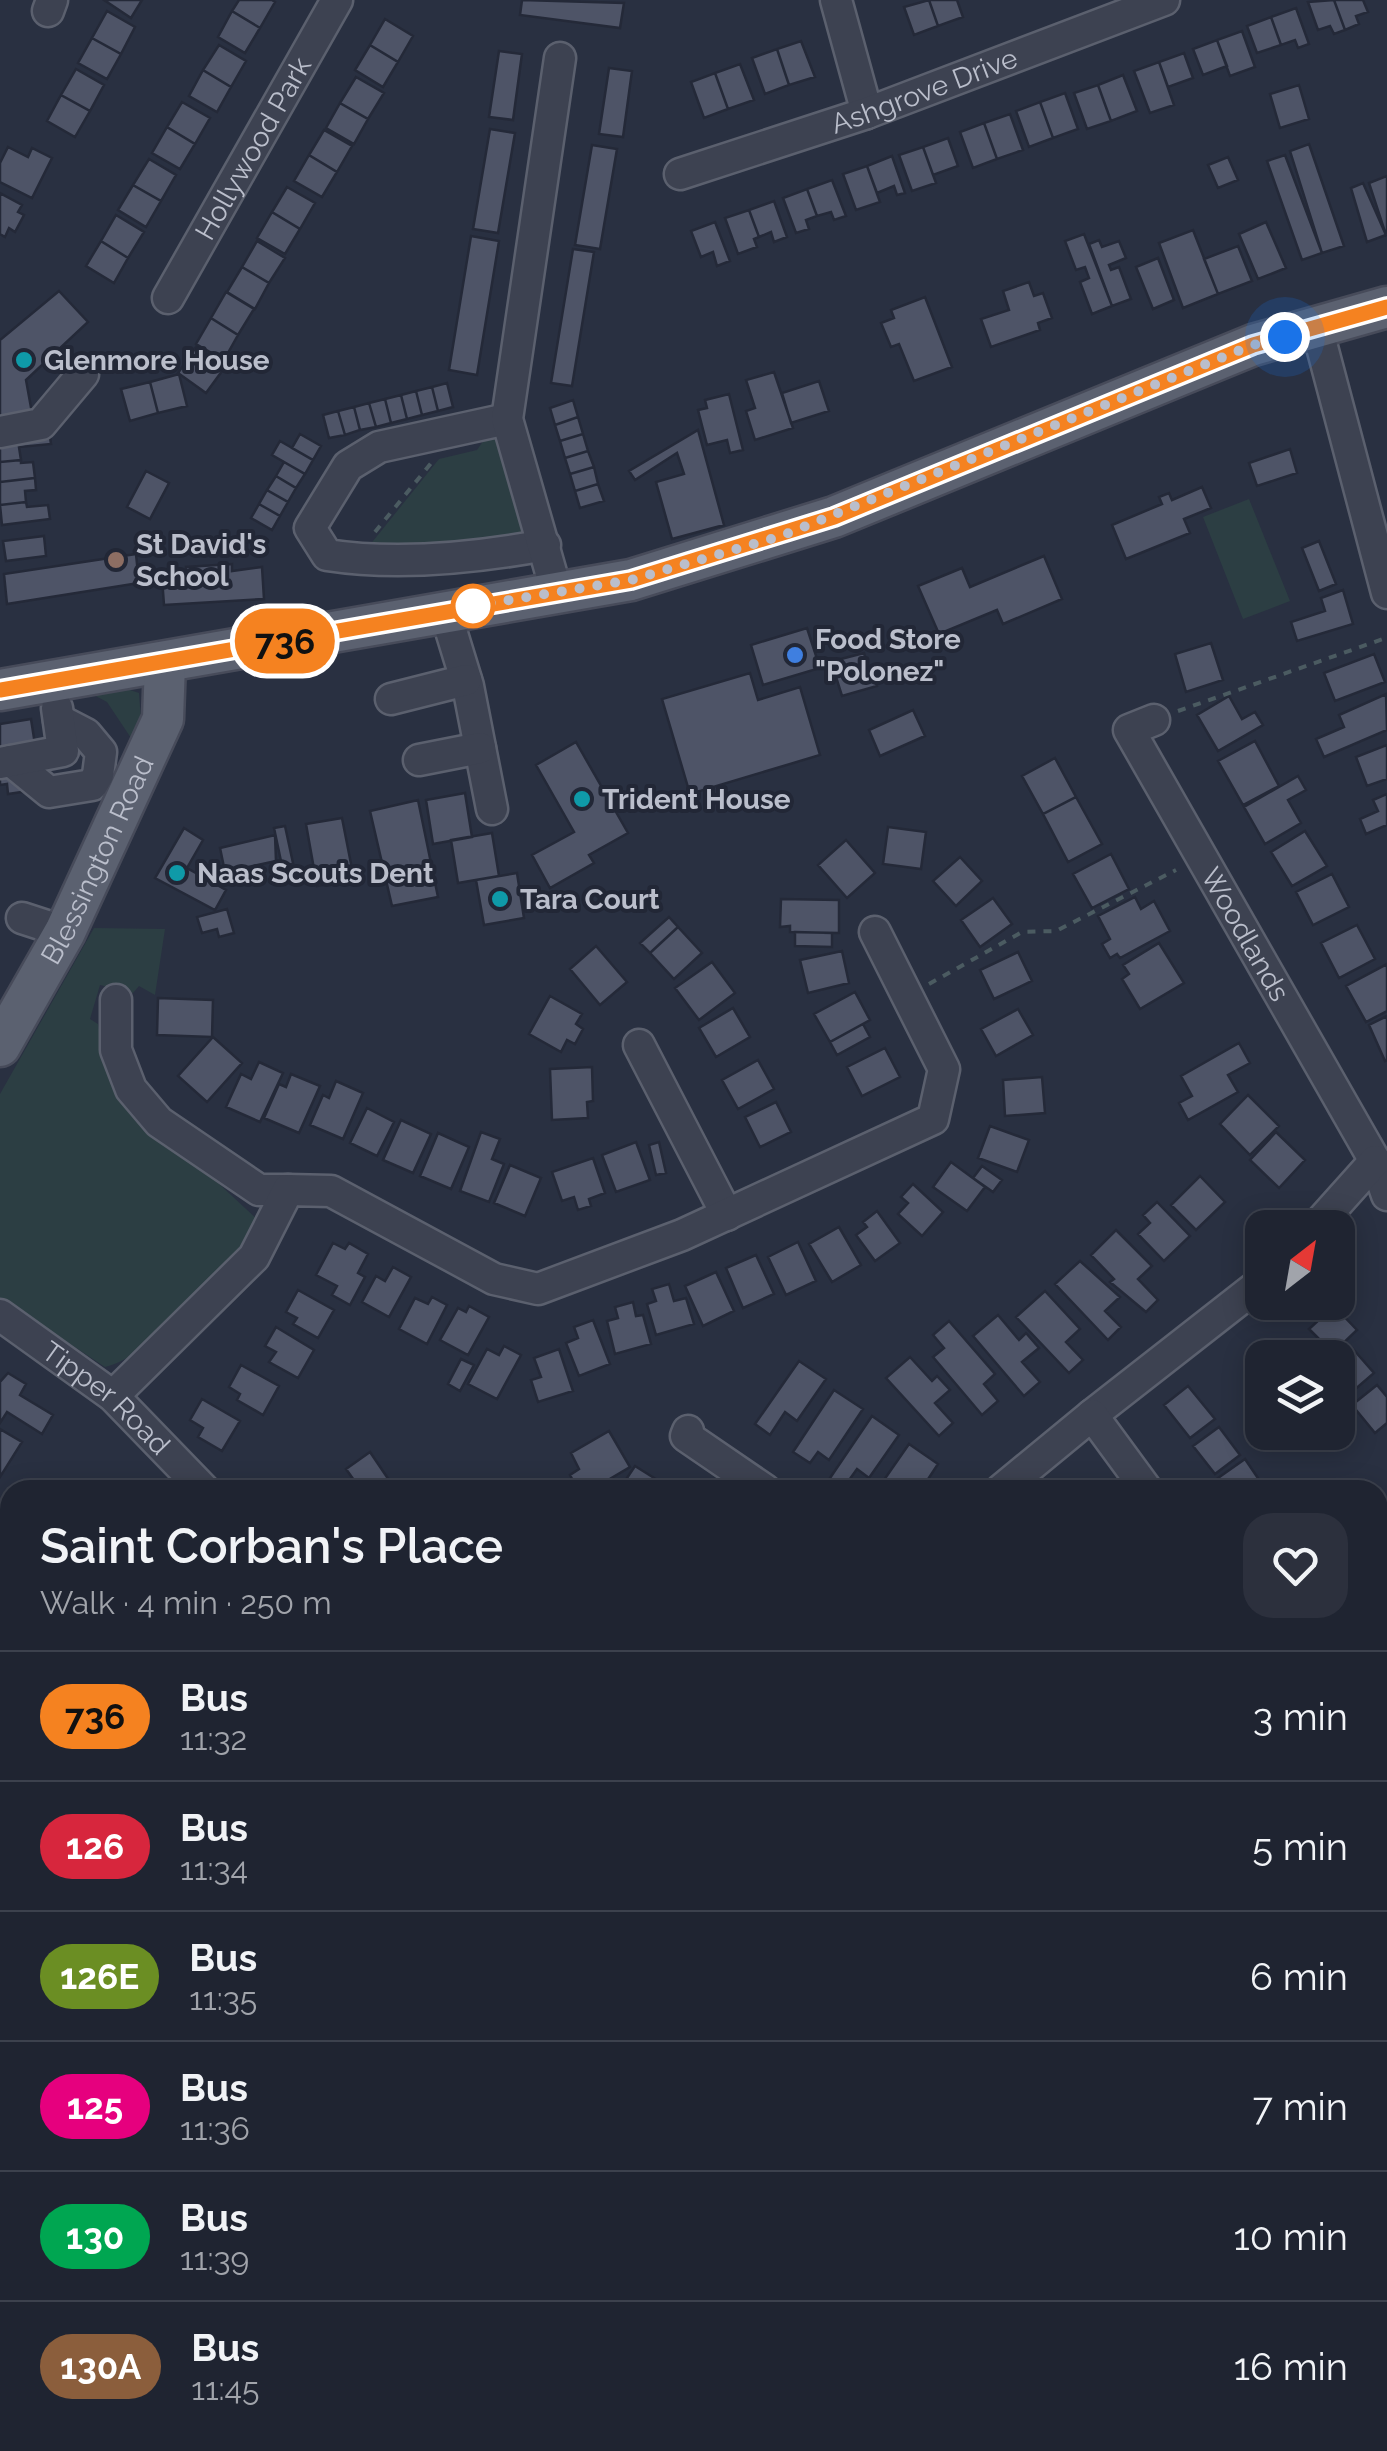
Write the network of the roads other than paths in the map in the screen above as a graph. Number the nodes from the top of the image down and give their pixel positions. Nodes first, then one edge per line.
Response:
1 (337, 0) edge
2 (836, 0) edge
3 (1158, 1) edge
4 (560, 58) dead end
5 (867, 113) junction
6 (680, 174) dead end
7 (168, 298) dead end
8 (1387, 307) edge
9 (1317, 328) junction
10 (82, 374) dead end
11 (507, 419) junction
12 (0, 432) edge
13 (545, 546) junction
14 (556, 590) junction
15 (1387, 593) edge
16 (446, 611) junction
17 (165, 663) junction
18 (466, 680) junction
19 (52, 681) junction
20 (0, 690) edge
21 (391, 699) dead end
22 (59, 720) junction
23 (1154, 720) road end
24 (480, 748) junction
25 (419, 760) dead end
26 (5, 762) edge
27 (492, 809) dead end
28 (22, 918) dead end
29 (65, 932) junction
30 (876, 932) dead end
31 (116, 1000) dead end
32 (639, 1044) dead end
33 (0, 1046) edge
34 (1375, 1161) junction
35 (288, 1190) junction
36 (1387, 1195) edge
37 (1331, 1210) edge
38 (727, 1215) junction
39 (1245, 1295) edge
40 (0, 1316) edge
41 (113, 1396) junction
42 (1092, 1416) junction
43 (688, 1431) dead end
44 (194, 1480) edge
45 (751, 1480) edge
46 (1013, 1480) edge
47 (1140, 1480) edge

1 - 7 street, Hollywood Park
2 - 5 street
3 - 5 street, Ashgrove Drive
4 - 11 street
5 - 6 street, Ashgrove Drive
8 - 9 main road
9 - 14 main road
9 - 15 street
10 - 12 street
11 - 13 street
11 - 13 street
13 - 14 street
14 - 16 main road
16 - 17 main road
16 - 18 street
17 - 19 main road
17 - 29 main road, Blessington Road
18 - 21 street
18 - 24 street
19 - 20 main road
19 - 22 street
22 - 26 street
22 - 26 street
23 - 34 street, Woodlands
24 - 25 street
24 - 27 street
28 - 29 street
29 - 33 main road, Blessington Road
30 - 38 street
31 - 35 street
32 - 38 street
34 - 36 street, Woodlands
34 - 37 street
35 - 38 street
35 - 41 street
39 - 42 street
40 - 41 street, Tipper Road
41 - 44 street, Tipper Road
42 - 46 street
42 - 47 street
43 - 45 street

